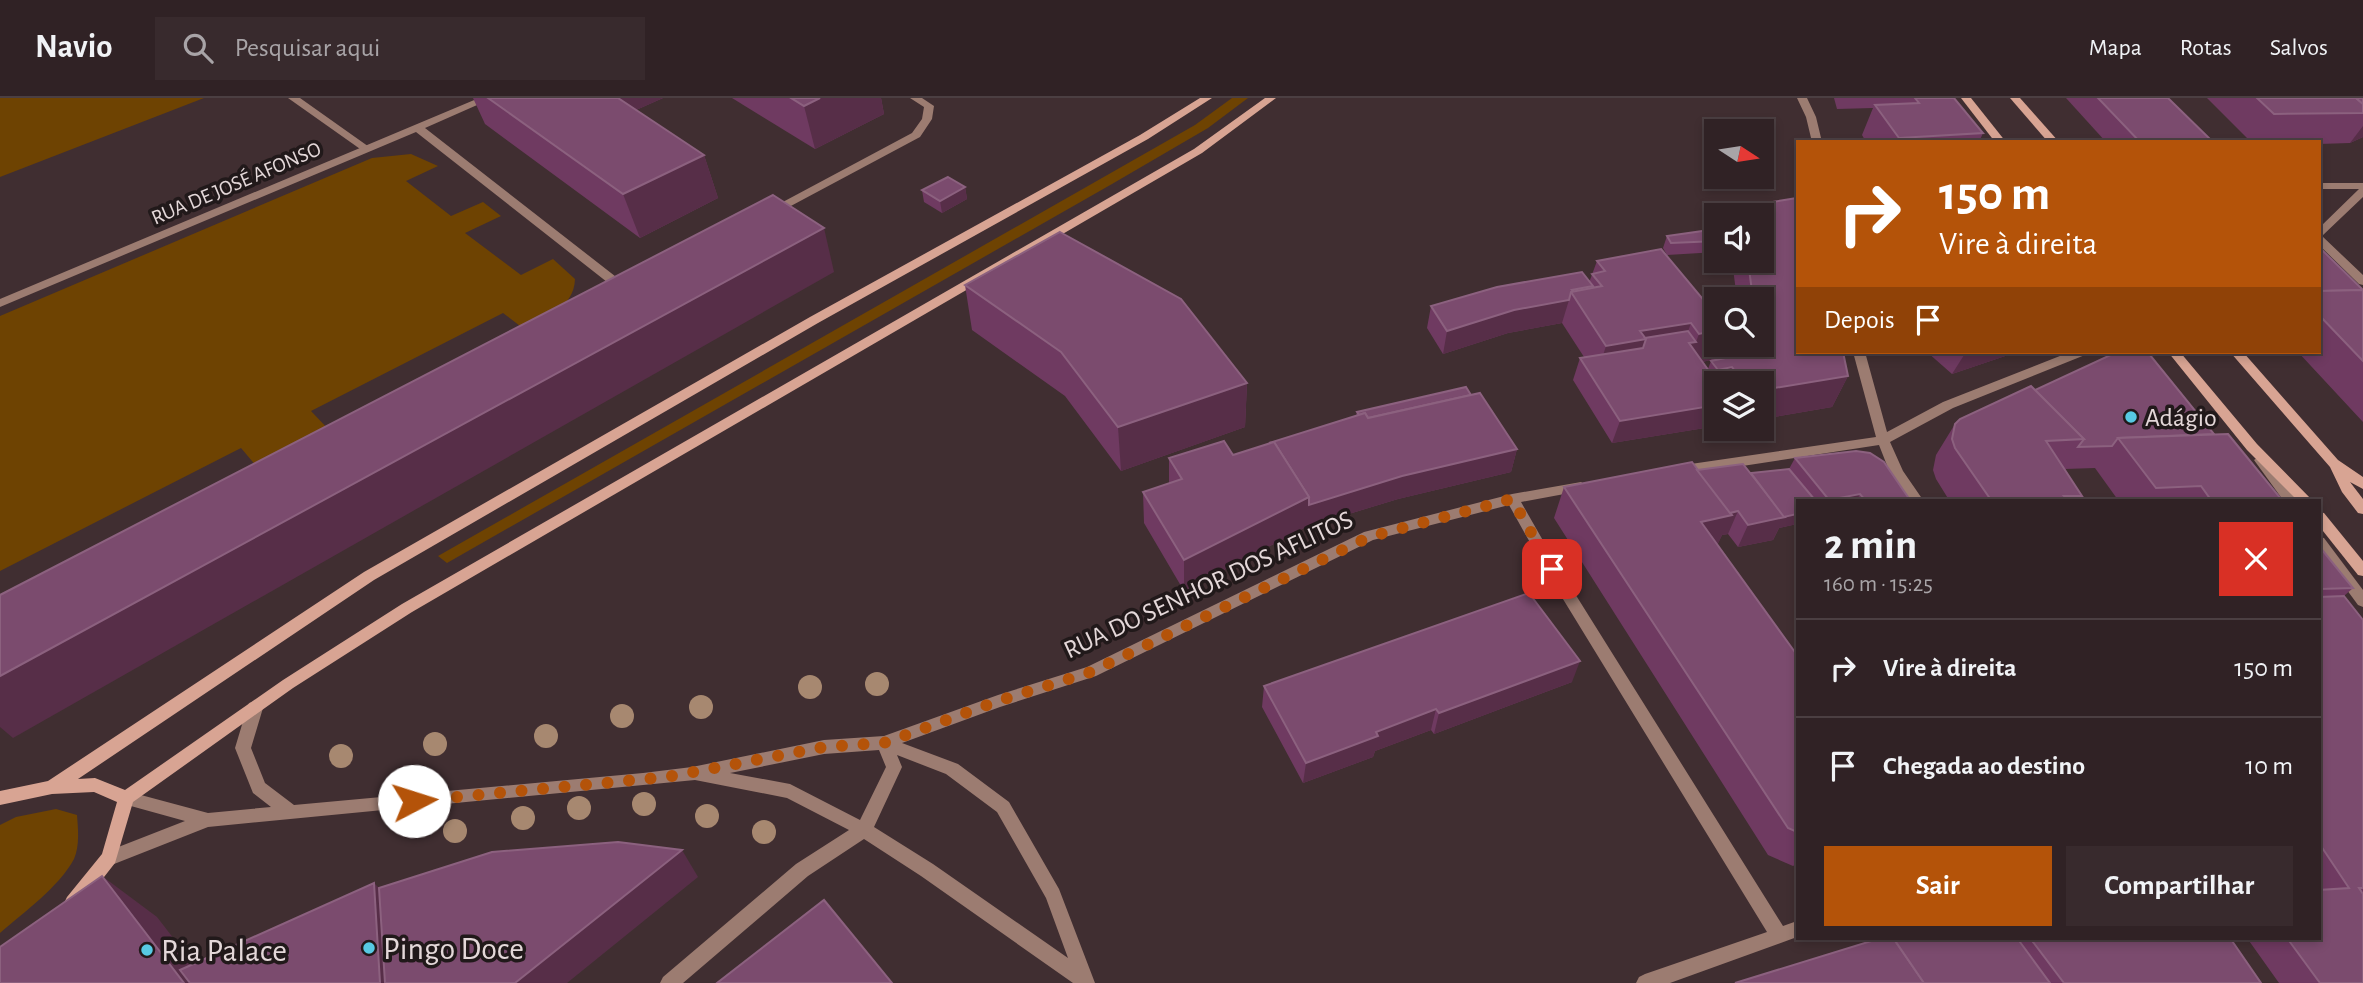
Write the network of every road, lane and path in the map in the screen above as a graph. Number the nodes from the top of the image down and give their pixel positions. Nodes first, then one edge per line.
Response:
1 (293, 98) edge
2 (488, 98) edge
3 (915, 98) edge
4 (1207, 98) edge
5 (1271, 98) edge
6 (1802, 98) edge
7 (1966, 98) edge
8 (2015, 98) edge
9 (418, 128) junction
10 (1817, 140) edge
11 (1999, 140) edge
12 (2052, 140) edge
13 (367, 149) junction
14 (2321, 186) edge
15 (2363, 189) edge
16 (760, 218) edge
17 (2321, 234) edge
18 (2321, 238) edge
19 (2363, 281) edge
20 (625, 290) edge
21 (0, 303) edge
22 (1860, 354) edge
23 (2076, 354) edge
24 (2176, 354) edge
25 (2238, 354) edge
26 (1883, 440) junction
27 (2252, 447) junction
28 (2333, 463) junction
29 (1668, 473) edge
30 (1601, 484) edge
31 (2363, 484) edge
32 (1512, 499) junction
33 (1915, 499) edge
34 (2289, 499) edge
35 (2304, 499) edge
36 (2363, 509) edge
37 (2321, 519) edge
38 (2321, 545) edge
39 (2363, 570) edge
40 (2363, 601) edge
41 (255, 708) junction
42 (884, 743) junction
43 (692, 774) junction
44 (51, 787) junction
45 (0, 798) edge
46 (126, 798) junction
47 (290, 812) junction
48 (208, 821) junction
49 (864, 830) junction
50 (109, 858) junction
51 (60, 919) edge
52 (1796, 929) edge
53 (1779, 936) junction
54 (1085, 982) edge
55 (669, 983) edge
56 (1645, 983) edge

1 - 13 street
2 - 9 street, RUA DE JOSÉ AFONSO
3 - 16 street
4 - 44 main road
5 - 41 main road
6 - 10 street
7 - 11 main road
8 - 12 main road
9 - 13 street, RUA DE JOSÉ AFONSO
9 - 20 street
13 - 21 street, RUA DE JOSÉ AFONSO
14 - 15 street
15 - 17 street
18 - 19 street
22 - 26 street
23 - 26 street
24 - 27 main road
25 - 28 main road
26 - 29 street
26 - 33 street
27 - 34 street
27 - 35 main road
28 - 31 main road
28 - 36 main road
30 - 32 street, RUA DO SENHOR DOS AFLITOS
32 - 42 street, RUA DO SENHOR DOS AFLITOS
32 - 53 street
37 - 39 main road
38 - 40 street
41 - 46 main road
41 - 47 street
42 - 43 street, RUA DO SENHOR DOS AFLITOS
42 - 49 street
42 - 54 street
43 - 47 street, RUA DO SENHOR DOS AFLITOS
43 - 49 street, RUA DO SENHOR DOS AFLITOS
44 - 45 main road
44 - 46 main road
46 - 48 street, RUA DO SENHOR DOS AFLITOS
46 - 50 main road
47 - 48 street, RUA DO SENHOR DOS AFLITOS
48 - 50 street, RUA DO SENHOR DOS AFLITOS
49 - 54 street, RUA DO SENHOR DOS AFLITOS
49 - 55 street
50 - 51 main road
52 - 53 street
53 - 56 street

